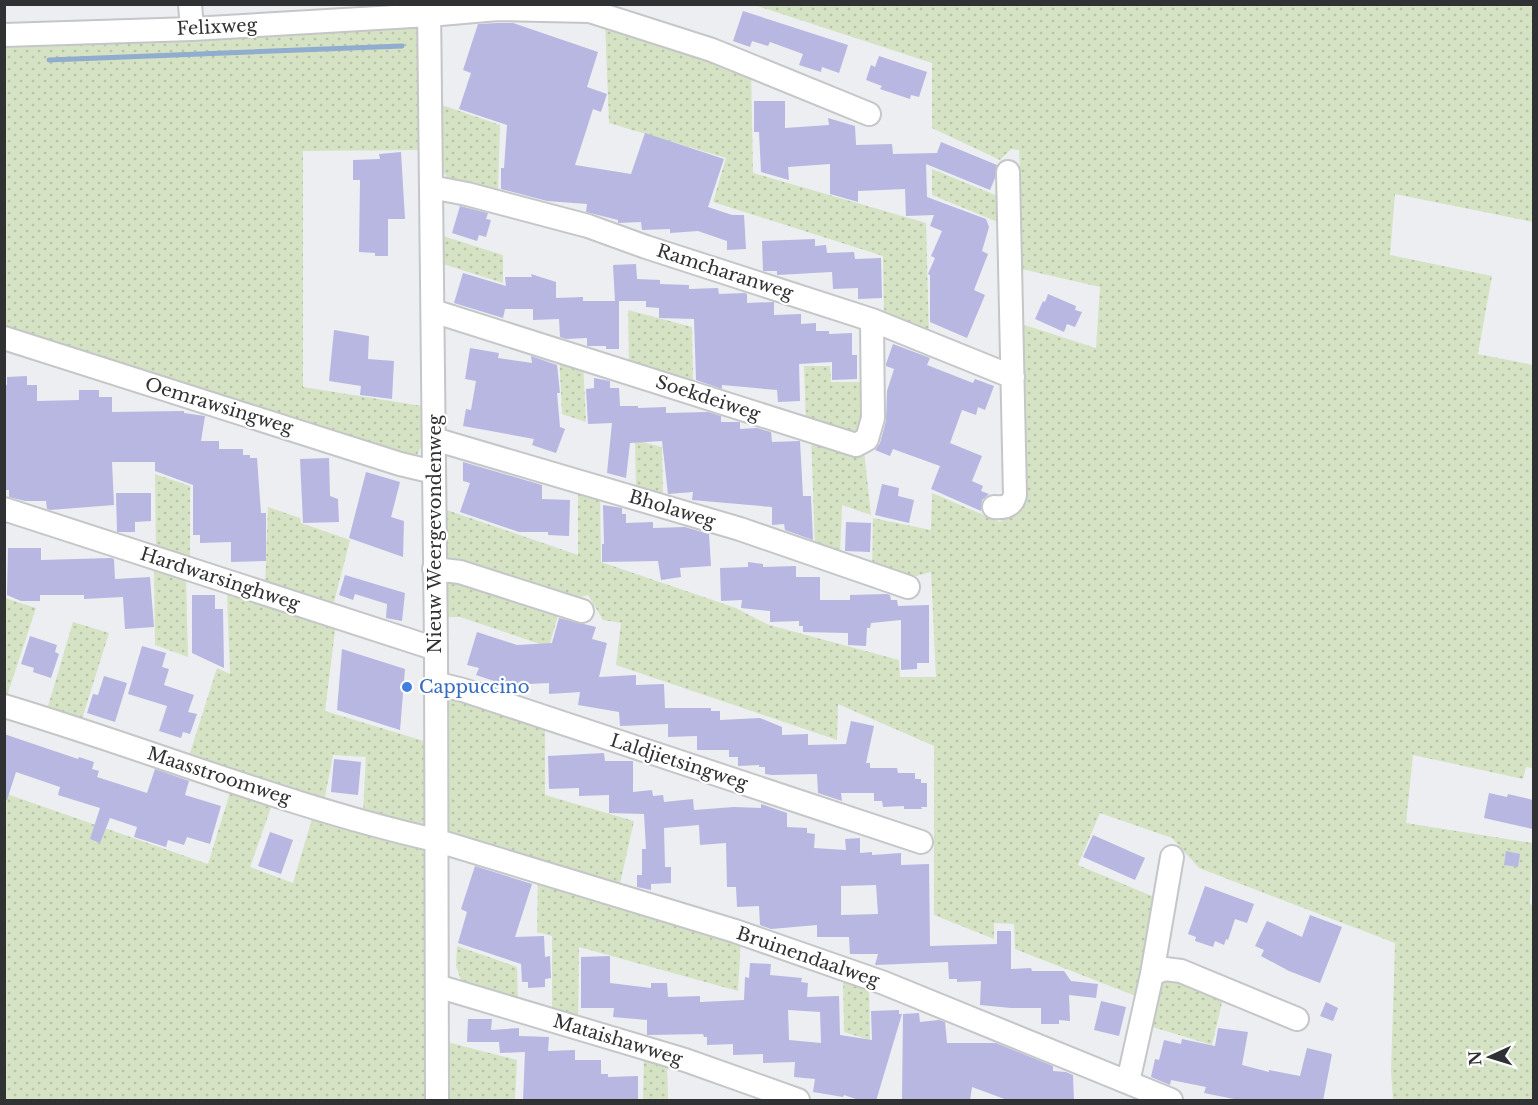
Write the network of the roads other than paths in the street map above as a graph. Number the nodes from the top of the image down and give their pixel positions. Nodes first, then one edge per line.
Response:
1 (190, 4) edge
2 (429, 10) edge
3 (192, 29) junction
4 (4, 35) edge
5 (869, 114) dead end
6 (1008, 172) dead end
7 (431, 187) junction
8 (433, 311) junction
9 (872, 320) junction
10 (4, 338) edge
11 (1013, 377) junction
12 (434, 439) junction
13 (434, 472) junction
14 (994, 507) dead end
15 (4, 509) edge
16 (434, 569) junction
17 (908, 587) dead end
18 (582, 610) dead end
19 (436, 649) junction
20 (435, 683) junction
21 (4, 706) edge
22 (435, 840) junction
23 (921, 842) dead end
24 (1172, 857) dead end
25 (1152, 974) junction
26 (437, 986) junction
27 (1297, 1019) dead end
28 (1128, 1082) junction
29 (437, 1101) edge
30 (798, 1101) edge
31 (1171, 1101) edge

1 - 3 street
2 - 3 street, Felixweg
2 - 5 street, Felixweg
2 - 7 street, Nieuw Weergevondenweg
3 - 4 street, Felixweg
6 - 11 street
7 - 8 street, Nieuw Weergevondenweg
7 - 9 street, Ramcharanweg
8 - 9 street, Soekdeiweg
8 - 12 street, Nieuw Weergevondenweg
9 - 11 street, Ramcharanweg
10 - 13 street, Oemrawsingweg
11 - 14 street
12 - 13 street, Nieuw Weergevondenweg
12 - 17 street, Bholaweg
13 - 16 street, Nieuw Weergevondenweg
15 - 19 street, Hardwarsinghweg
16 - 18 street
16 - 19 street, Nieuw Weergevondenweg
19 - 20 street, Nieuw Weergevondenweg
20 - 22 street, Nieuw Weergevondenweg
20 - 23 street, Laldjietsingweg
21 - 22 street, Maasstroomweg
22 - 26 street, Nieuw Weergevondenweg
22 - 28 street, Bruinendaalweg
24 - 25 street
25 - 27 street
25 - 28 street
26 - 29 street, Nieuw Weergevondenweg
26 - 30 street, Mataishawweg
28 - 31 street, Bruinendaalweg

